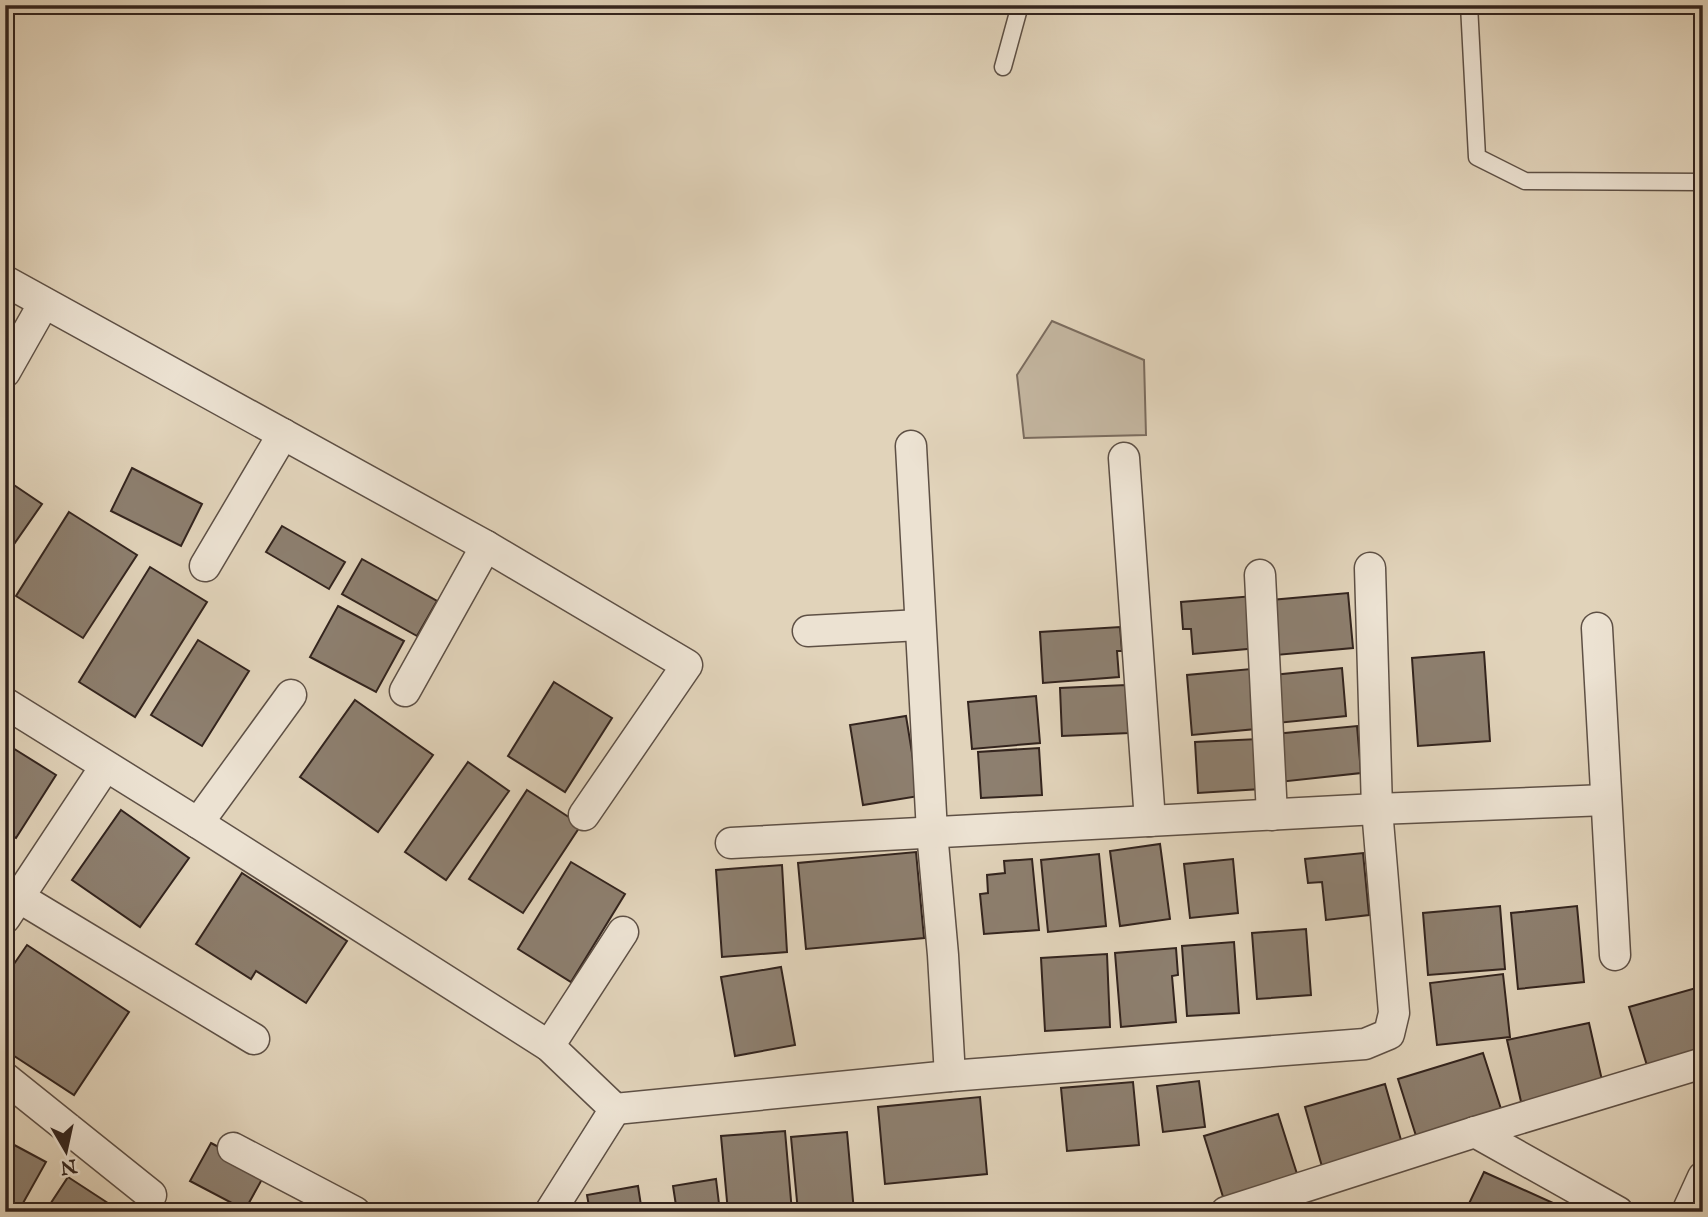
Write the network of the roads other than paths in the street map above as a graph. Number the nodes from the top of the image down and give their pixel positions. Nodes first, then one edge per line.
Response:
1 (1020, 5) edge
2 (1469, 5) edge
3 (1003, 67) dead end
4 (1703, 182) edge
5 (5, 281) edge
6 (44, 303) junction
7 (5, 372) edge
8 (283, 435) junction
9 (911, 446) dead end
10 (1124, 458) dead end
11 (486, 547) junction
12 (205, 566) dead end
13 (1370, 568) dead end
14 (1260, 575) dead end
15 (920, 625) junction
16 (1597, 628) dead end
17 (808, 631) dead end
18 (405, 691) dead end
19 (291, 695) dead end
20 (5, 704) edge
21 (105, 767) junction
22 (1606, 800) junction
23 (1377, 809) junction
24 (584, 815) dead end
25 (1272, 815) junction
26 (1150, 821) junction
27 (198, 823) junction
28 (932, 832) junction
29 (731, 843) dead end
30 (12, 908) edge
31 (623, 932) dead end
32 (1615, 955) dead end
33 (254, 1039) dead end
34 (548, 1046) junction
35 (1703, 1063) edge
36 (950, 1076) junction
37 (5, 1078) edge
38 (615, 1109) junction
39 (1475, 1132) junction
40 (233, 1148) dead end
41 (1703, 1177) edge
42 (151, 1195) dead end
43 (355, 1212) edge
44 (550, 1212) edge
45 (1226, 1212) edge
46 (1618, 1212) edge
47 (1687, 1212) edge

1 - 3 lane
2 - 4 lane
5 - 6 street
6 - 7 street
6 - 8 street
8 - 11 street
8 - 12 street
9 - 15 street
10 - 26 street
11 - 18 street
11 - 24 street
13 - 23 street
14 - 25 street
15 - 17 street
15 - 28 street
16 - 22 street
19 - 27 street
20 - 21 street
21 - 27 street
21 - 30 street
22 - 23 street
22 - 32 street
23 - 25 street
23 - 36 street
25 - 26 street
26 - 28 street
27 - 34 street
28 - 29 street
28 - 36 street
30 - 33 street
31 - 34 street
34 - 38 street
35 - 39 street
36 - 38 street
37 - 42 street
38 - 44 street
39 - 45 street
39 - 46 street
40 - 43 street
41 - 47 street

